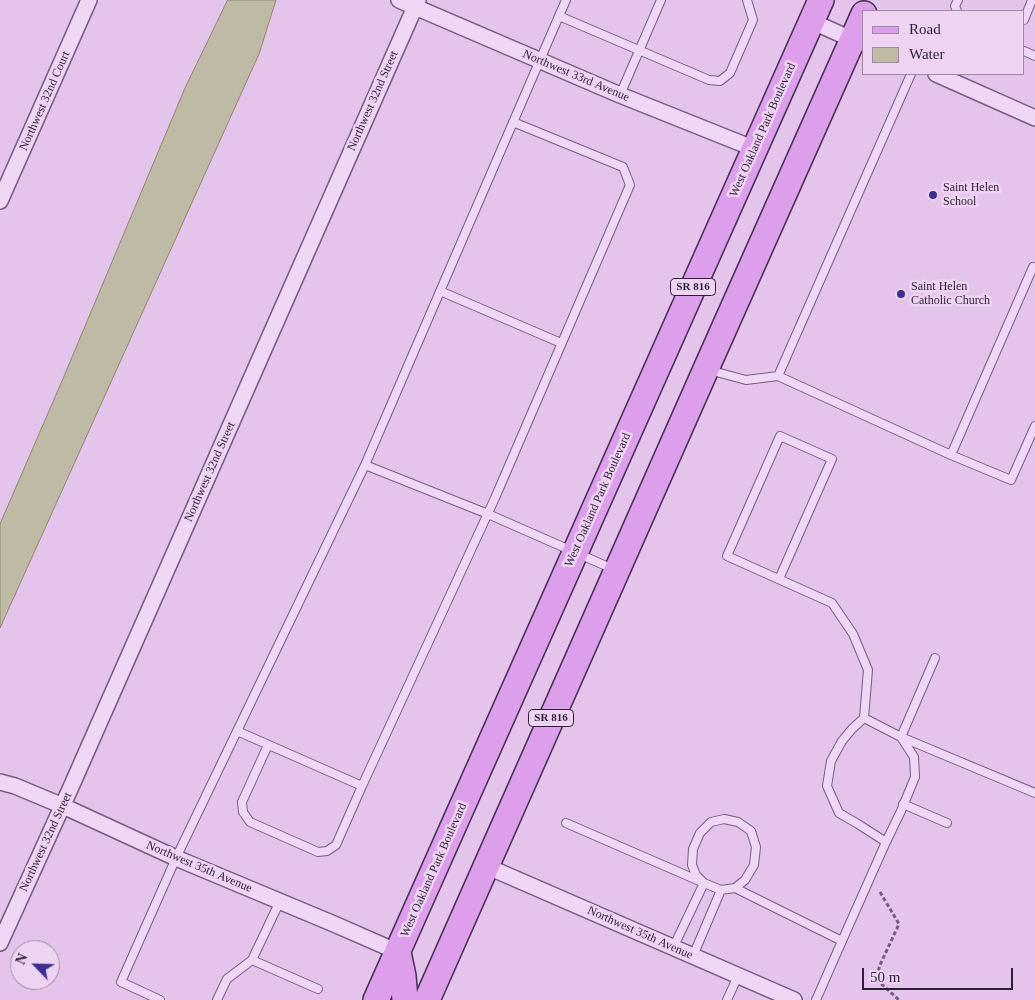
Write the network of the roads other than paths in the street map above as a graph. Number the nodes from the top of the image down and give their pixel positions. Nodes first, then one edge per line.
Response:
1 (89, 0) edge
2 (399, 0) edge
3 (566, 0) edge
4 (661, 0) edge
5 (747, 0) edge
6 (1032, 0) edge
7 (416, 3) edge
8 (816, 11) edge
9 (559, 16) junction
10 (1025, 18) edge
11 (862, 23) edge
12 (858, 42) edge
13 (639, 51) junction
14 (540, 60) junction
15 (911, 75) edge
16 (938, 75) edge
17 (620, 95) junction
18 (1035, 118) edge
19 (513, 122) junction
20 (754, 149) junction
21 (0, 201) edge
22 (1033, 267) dead end
23 (440, 291) junction
24 (561, 344) junction
25 (706, 369) junction
26 (778, 376) junction
27 (1035, 426) edge
28 (951, 455) junction
29 (365, 465) junction
30 (488, 514) junction
31 (575, 552) junction
32 (617, 571) junction
33 (779, 579) junction
34 (935, 658) dead end
35 (864, 718) junction
36 (237, 731) junction
37 (901, 736) junction
38 (268, 745) junction
39 (0, 782) edge
40 (362, 786) junction
41 (1035, 792) edge
42 (904, 804) junction
43 (63, 806) junction
44 (566, 823) dead end
45 (947, 823) dead end
46 (886, 842) junction
47 (176, 858) junction
48 (486, 866) junction
49 (704, 883) junction
50 (735, 888) junction
51 (721, 890) junction
52 (280, 901) junction
53 (842, 941) junction
54 (0, 943) edge
55 (673, 948) junction
56 (398, 952) junction
57 (693, 956) junction
58 (252, 960) junction
59 (738, 976) junction
60 (318, 989) dead end
61 (787, 999) edge
62 (160, 1000) edge
63 (217, 1000) edge
64 (376, 1000) edge
65 (405, 1000) edge
66 (427, 1000) edge
67 (728, 1000) edge
68 (816, 1000) edge

1 - 21 street, Northwest 32nd Court
2 - 7 street, Northwest 33rd Avenue
3 - 9 lane
4 - 13 lane
5 - 13 lane
6 - 10 lane
7 - 14 street, Northwest 33rd Avenue
7 - 43 street, Northwest 32nd Street
8 - 12 street
8 - 20 main road, West Oakland Park Boulevard / SR 816
9 - 13 lane
9 - 14 lane
11 - 12 main road, SR 816
12 - 25 main road, SR 816
13 - 17 lane
14 - 17 street, Northwest 33rd Avenue
14 - 19 lane
15 - 26 lane
16 - 18 street
17 - 20 street, Northwest 33rd Avenue
19 - 23 lane
19 - 24 lane
20 - 31 main road, West Oakland Park Boulevard / SR 816
22 - 28 lane
23 - 24 lane
23 - 29 lane
24 - 30 lane
25 - 26 lane
25 - 32 main road, SR 816
26 - 28 lane
27 - 28 lane
29 - 30 lane
29 - 36 lane
30 - 31 lane
30 - 40 lane
31 - 32 lane
31 - 56 main road, West Oakland Park Boulevard / SR 816
32 - 48 main road, SR 816
33 - 33 lane
33 - 35 lane
34 - 37 lane
35 - 37 lane
35 - 46 lane
36 - 38 lane
36 - 47 lane
37 - 41 lane
37 - 42 lane
38 - 40 lane
38 - 40 lane
39 - 43 street, Northwest 35th Avenue
42 - 45 lane
42 - 46 lane
43 - 47 street, Northwest 35th Avenue
43 - 54 street, Northwest 32nd Street
44 - 49 lane
46 - 53 lane
47 - 52 street, Northwest 35th Avenue
47 - 62 lane
48 - 55 street, Northwest 35th Avenue
48 - 66 main road, SR 816
49 - 50 lane
49 - 51 lane
49 - 55 lane
50 - 51 lane
50 - 53 lane
51 - 57 lane
52 - 56 street, Northwest 35th Avenue
52 - 58 lane
53 - 68 lane
55 - 57 street, Northwest 35th Avenue
56 - 64 main road, West Oakland Park Boulevard / SR 816
56 - 65 main road
57 - 59 street, Northwest 35th Avenue
58 - 60 lane
58 - 63 lane
59 - 61 street, Northwest 35th Avenue
59 - 67 lane

